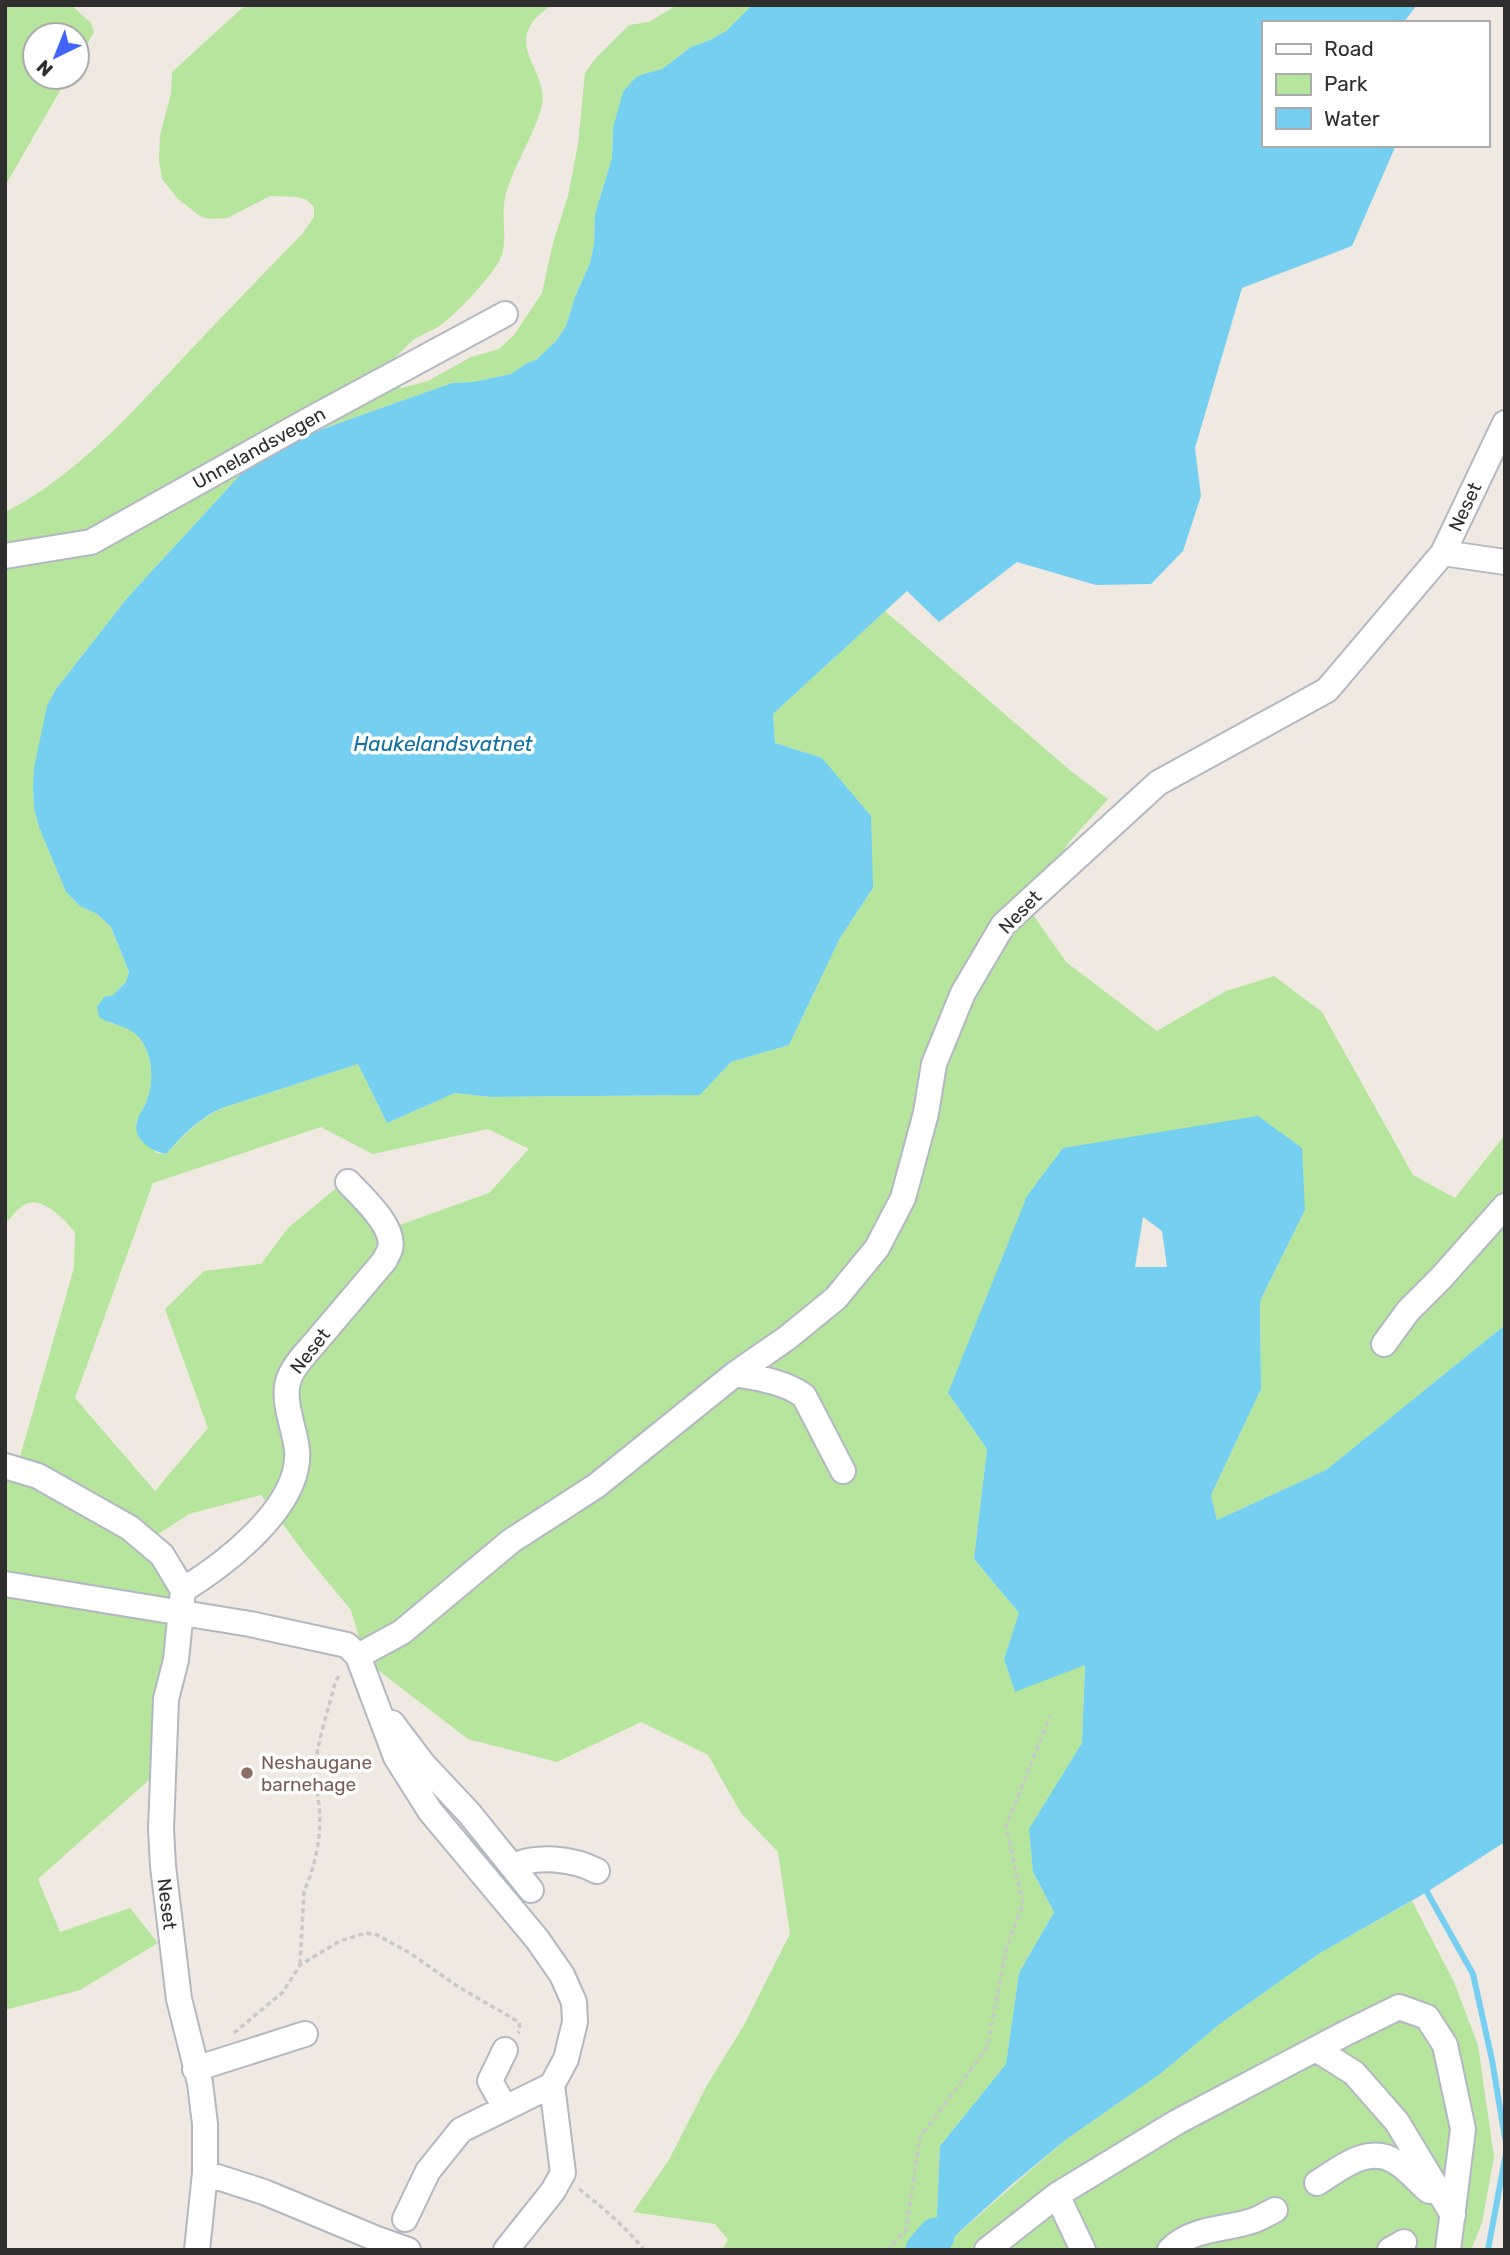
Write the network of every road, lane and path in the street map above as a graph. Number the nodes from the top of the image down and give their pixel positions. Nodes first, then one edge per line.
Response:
1 (505, 314) dead end
2 (1505, 424) edge
3 (1443, 553) junction
4 (5, 556) edge
5 (1505, 562) edge
6 (348, 1182) dead end
7 (1505, 1206) edge
8 (1384, 1344) dead end
9 (735, 1374) junction
10 (5, 1466) edge
11 (843, 1471) dead end
12 (5, 1584) edge
13 (182, 1601) junction
14 (355, 1653) junction
15 (372, 1698) junction
16 (1050, 1716) dead end
17 (512, 1866) junction
18 (597, 1871) dead end
19 (531, 1890) dead end
20 (300, 1965) junction
21 (305, 2034) dead end
22 (226, 2039) dead end
23 (1316, 2049) junction
24 (505, 2050) joint
25 (195, 2069) junction
26 (552, 2085) junction
27 (505, 2108) junction
28 (563, 2172) junction
29 (205, 2173) junction
30 (1317, 2183) dead end
31 (1056, 2195) junction
32 (1449, 2209) junction
33 (1275, 2210) dead end
34 (405, 2219) dead end
35 (378, 2245) edge
36 (197, 2250) edge
37 (408, 2250) edge
38 (506, 2250) edge
39 (644, 2250) edge
40 (887, 2250) edge
41 (987, 2250) edge
42 (1083, 2250) edge
43 (1170, 2250) edge
44 (1448, 2250) edge

1 - 4 street, Unnelandsvegen
2 - 3 street, Neset
3 - 5 street, Neset
3 - 9 street, Neset
6 - 13 street, Neset
7 - 8 street
9 - 11 street
9 - 14 street, Neset
10 - 13 street
12 - 13 street
13 - 14 street
13 - 25 street, Neset
14 - 15 street
14 - 20 path
15 - 17 street
15 - 26 street
16 - 40 path
17 - 18 street
17 - 19 street
20 - 22 path
20 - 24 path
21 - 25 street
23 - 31 street
23 - 32 street
23 - 32 street
24 - 27 street
25 - 29 street, Neset
26 - 27 street
26 - 28 street
27 - 34 street
28 - 38 street
28 - 39 path
29 - 35 street
29 - 36 street, Neset
30 - 32 street
31 - 41 street
31 - 42 street
32 - 44 street
33 - 43 street
35 - 37 street

